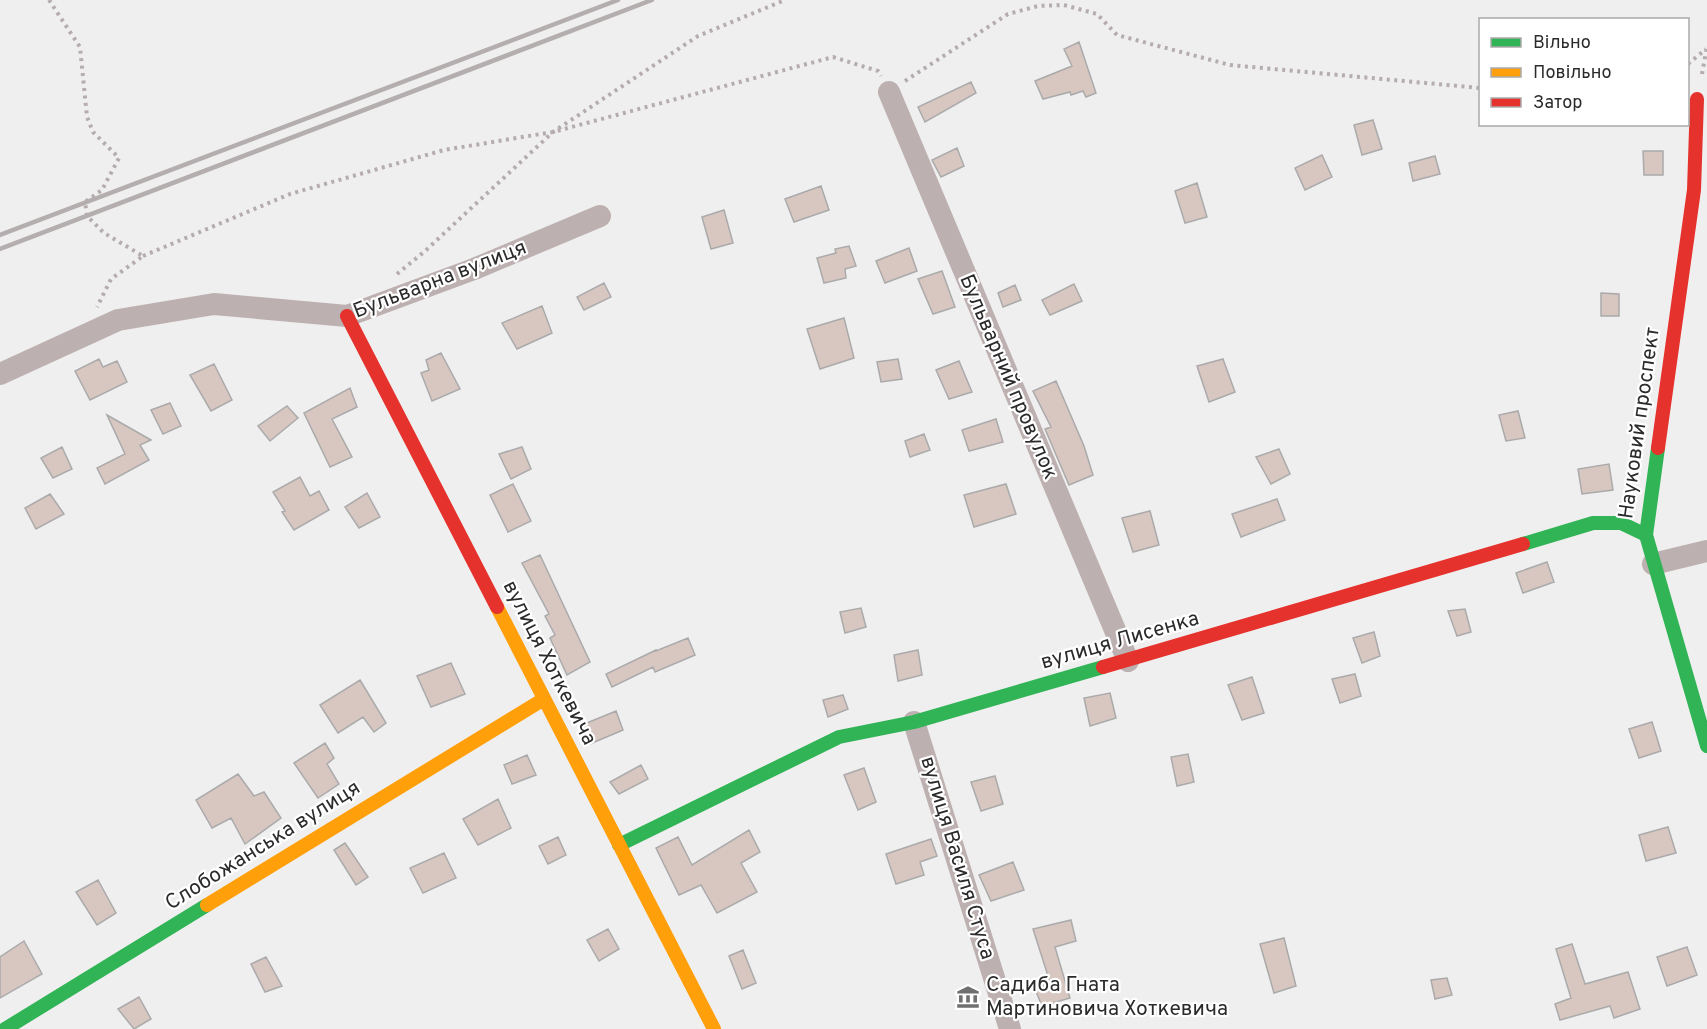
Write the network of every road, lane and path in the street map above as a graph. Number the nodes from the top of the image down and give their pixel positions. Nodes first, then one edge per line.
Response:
1 (49, 0) edge
2 (785, 0) edge
3 (1707, 48) edge
4 (1689, 63) edge
5 (1479, 88) edge
6 (889, 92) junction
7 (1697, 99) dead end
8 (553, 132) junction
9 (600, 216) dead end
10 (143, 256) junction
11 (390, 281) dead end
12 (347, 316) junction
13 (85, 335) junction
14 (0, 374) edge
15 (1646, 535) junction
16 (1707, 551) edge
17 (1653, 564) junction
18 (1128, 661) junction
19 (544, 699) junction
20 (914, 722) junction
21 (1707, 746) edge
22 (620, 845) junction
23 (5, 1029) edge
24 (714, 1029) edge
25 (1010, 1029) edge

1 - 10 path
2 - 8 path
3 - 4 path
5 - 6 path
6 - 8 path
6 - 18 street, Бульварний провулок
7 - 15 street, Науковий проспект
8 - 10 path
8 - 11 path
9 - 12 street, Бульварна вулиця
10 - 13 path
12 - 13 street, Бульварна вулиця
12 - 19 street, вулиця Хоткевича
13 - 14 street, Бульварна вулиця
15 - 17 street, Науковий проспект
15 - 18 street, вулиця Лисенка
16 - 17 street
17 - 21 street, Науковий проспект
18 - 20 street, вулиця Лисенка
19 - 22 street, вулиця Хоткевича
19 - 23 street, Слобожанська вулиця
20 - 22 street, вулиця Лисенка
20 - 25 street, вулиця Василя Стуса
22 - 24 street, вулиця Хоткевича

